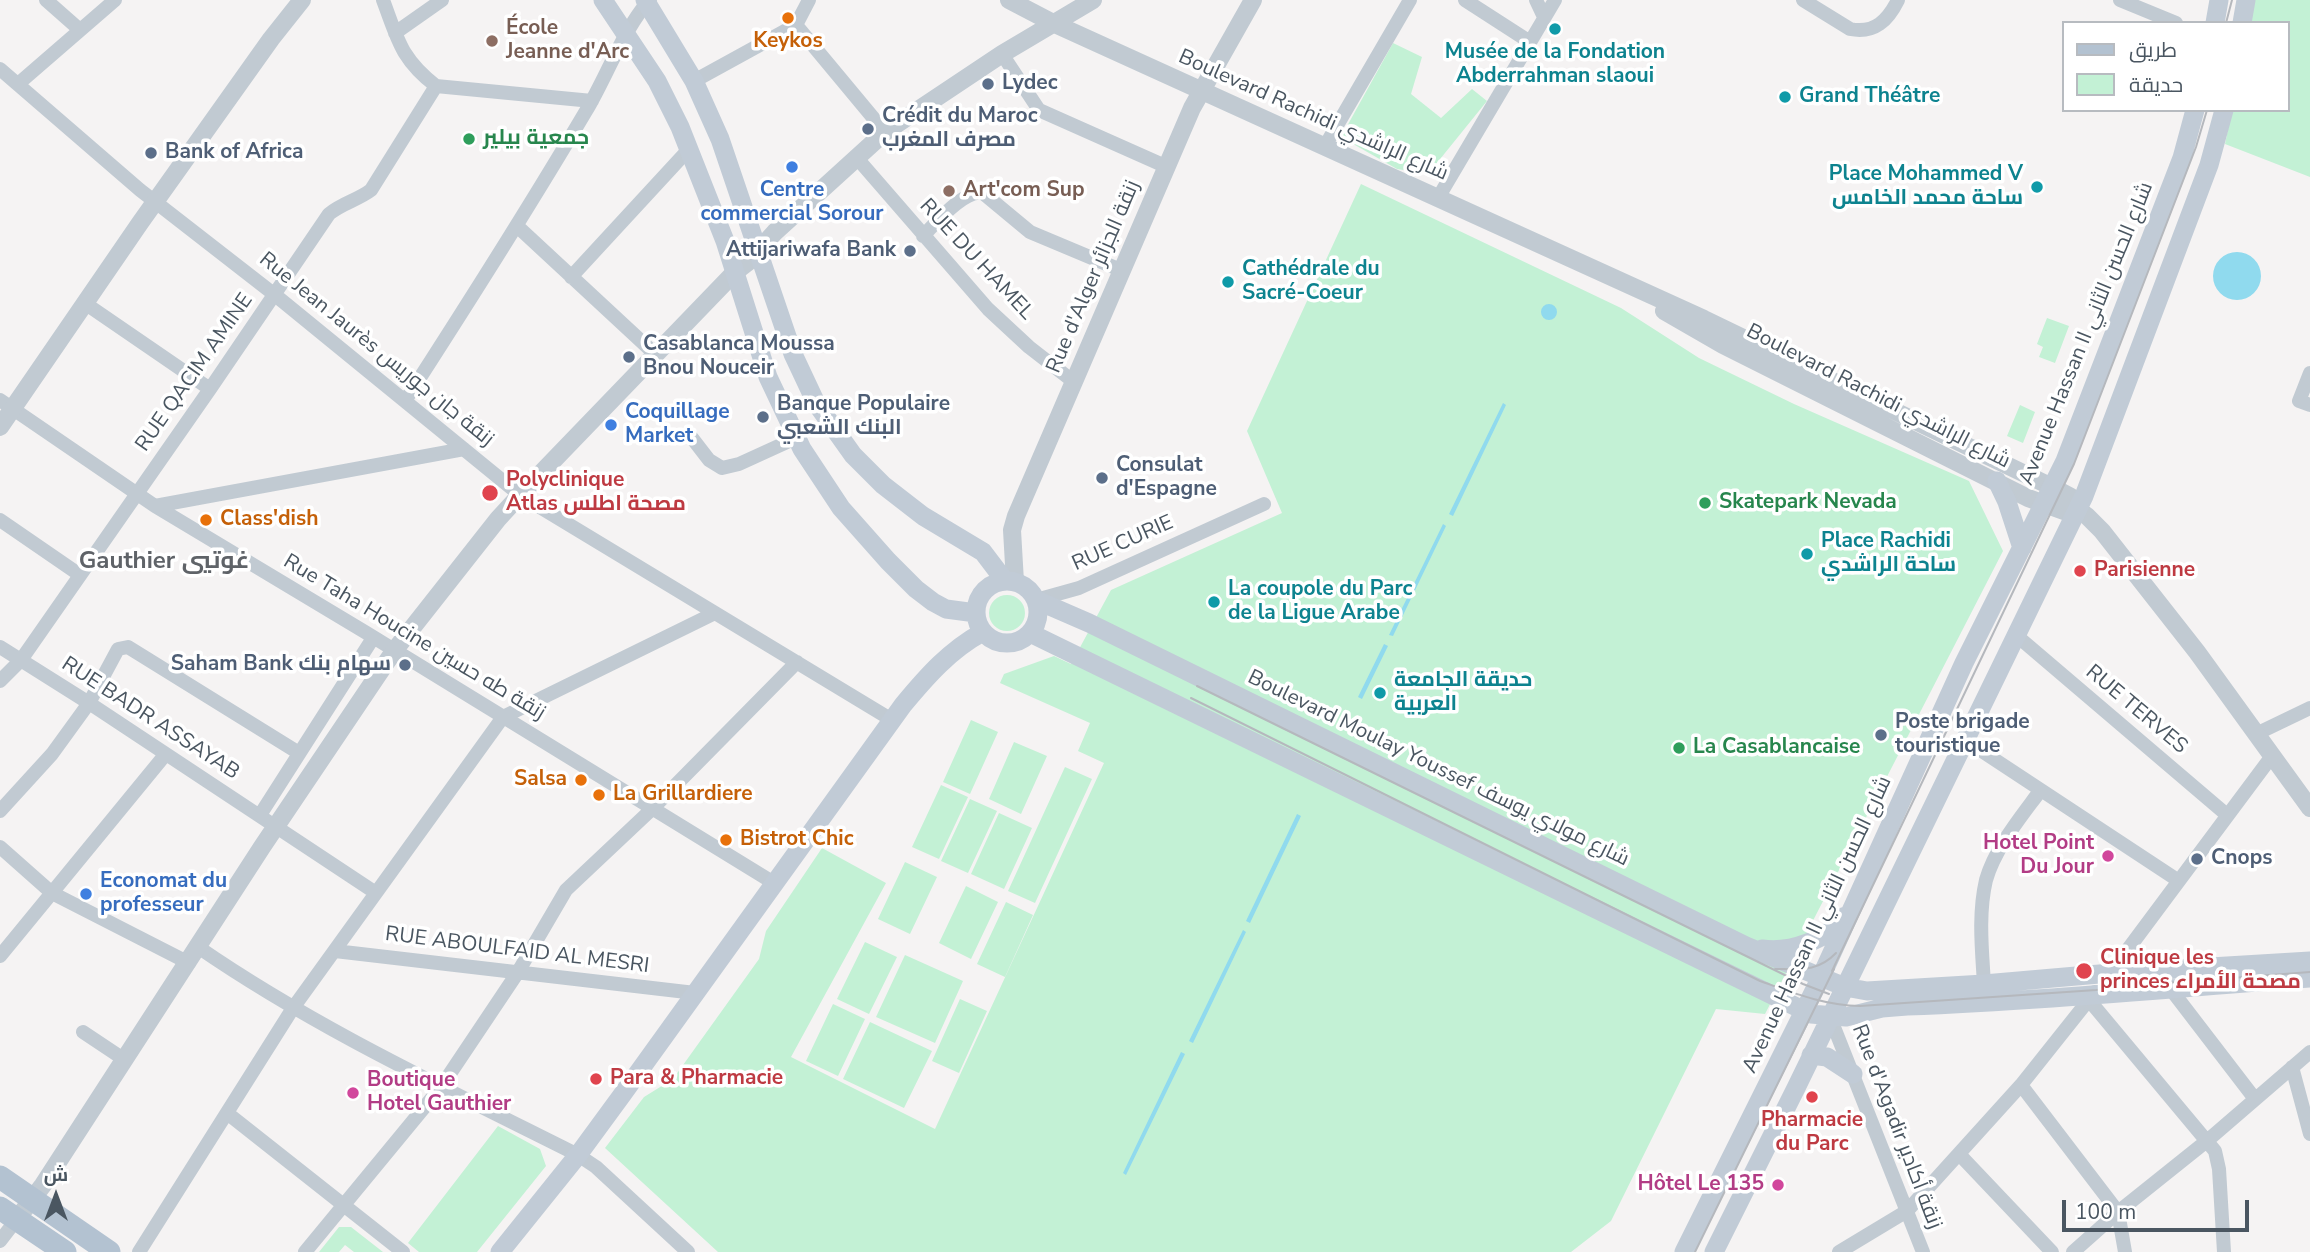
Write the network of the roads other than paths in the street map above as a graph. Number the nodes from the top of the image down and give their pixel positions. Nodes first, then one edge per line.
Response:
1 (46, 0) edge
2 (115, 0) edge
3 (302, 0) edge
4 (383, 0) edge
5 (442, 0) edge
6 (603, 0) edge
7 (809, 0) edge
8 (1009, 0) edge
9 (1093, 0) edge
10 (1253, 0) edge
11 (1410, 0) edge
12 (1465, 0) edge
13 (1536, 0) edge
14 (1555, 0) edge
15 (1803, 0) edge
16 (1898, 0) edge
17 (2120, 0) edge
18 (2219, 0) edge
19 (2246, 0) edge
20 (647, 1) edge
21 (1544, 17) junction
22 (2171, 21) edge
23 (2215, 21) edge
24 (2242, 21) edge
25 (1055, 24) junction
26 (796, 25) junction
27 (80, 30) junction
28 (395, 33) junction
29 (627, 35) junction
30 (1530, 42) junction
31 (1002, 54) junction
32 (0, 69) edge
33 (694, 81) junction
34 (18, 84) junction
35 (436, 86) junction
36 (1202, 90) junction
37 (592, 101) junction
38 (2194, 112) edge
39 (2223, 112) edge
40 (886, 132) junction
41 (1325, 146) junction
42 (690, 148) junction
43 (856, 157) junction
44 (1166, 166) junction
45 (1438, 198) junction
46 (156, 202) junction
47 (517, 226) junction
48 (923, 236) junction
49 (759, 250) junction
50 (1123, 271) junction
51 (1599, 271) junction
52 (735, 272) junction
53 (571, 276) junction
54 (275, 295) junction
55 (86, 304) junction
56 (656, 354) junction
57 (2310, 373) edge
58 (1074, 382) junction
59 (210, 389) junction
60 (405, 401) junction
61 (2305, 403) edge
62 (6, 405) edge
63 (0, 427) edge
64 (692, 438) dead end
65 (796, 438) junction
66 (464, 449) junction
67 (1997, 481) junction
68 (2052, 487) junction
69 (137, 494) junction
70 (520, 495) junction
71 (1264, 504) dead end
72 (2043, 505) junction
73 (155, 506) junction
74 (2077, 509) junction
75 (0, 520) edge
76 (2022, 548) junction
77 (80, 575) junction
78 (1010, 582) junction
79 (1036, 600) junction
80 (715, 612) junction
81 (976, 613) junction
82 (983, 632) junction
83 (1030, 633) junction
84 (2017, 636) junction
85 (373, 638) junction
86 (0, 647) edge
87 (394, 651) junction
88 (21, 660) junction
89 (797, 662) junction
90 (0, 681) edge
91 (89, 703) junction
92 (2310, 708) edge
93 (503, 717) junction
94 (892, 720) junction
95 (2256, 734) junction
96 (1965, 740) junction
97 (299, 753) junction
98 (165, 755) junction
99 (2272, 756) junction
100 (2040, 791) junction
101 (2310, 808) edge
102 (652, 809) junction
103 (0, 811) edge
104 (260, 815) junction
105 (2227, 815) junction
106 (276, 827) junction
107 (0, 847) edge
108 (2179, 881) junction
109 (774, 883) junction
110 (52, 893) junction
111 (376, 893) junction
112 (1855, 901) junction
113 (1746, 946) junction
114 (335, 951) junction
115 (193, 955) junction
116 (0, 956) edge
117 (2310, 961) edge
118 (518, 972) junction
119 (2111, 973) junction
120 (1821, 977) junction
121 (2310, 978) edge
122 (2165, 980) junction
123 (1984, 984) junction
124 (1845, 987) junction
125 (695, 993) junction
126 (2090, 998) junction
127 (293, 1008) junction
128 (1804, 1012) junction
129 (1830, 1017) junction
130 (83, 1032) dead end
131 (2310, 1052) edge
132 (1811, 1055) junction
133 (125, 1060) junction
134 (2292, 1067) junction
135 (1853, 1074) junction
136 (2021, 1085) junction
137 (441, 1087) junction
138 (2255, 1099) junction
139 (227, 1113) junction
140 (2310, 1134) edge
141 (2207, 1140) junction
142 (1959, 1154) junction
143 (578, 1155) junction
144 (0, 1177) edge
145 (34, 1199) junction
146 (343, 1205) junction
147 (1907, 1211) junction
148 (2118, 1212) junction
149 (9, 1213) edge
150 (0, 1241) edge
151 (65, 1252) edge
152 (109, 1252) edge
153 (139, 1252) edge
154 (305, 1252) edge
155 (403, 1252) edge
156 (500, 1252) edge
157 (688, 1252) edge
158 (1684, 1252) edge
159 (1714, 1252) edge
160 (1839, 1252) edge
161 (1923, 1252) edge
162 (2052, 1252) edge
163 (2073, 1252) edge
164 (2125, 1252) edge
165 (2224, 1252) edge

1 - 27 street
2 - 27 street
3 - 46 street
4 - 28 street
5 - 28 street
6 - 29 main road
7 - 26 street
8 - 25 street, Boulevard Rachidi شارع الراشدي
9 - 25 street
10 - 36 street, Rue d'Alger زنقة الجزائر
11 - 41 street
12 - 30 street
13 - 21 street
14 - 21 street
15 - 16 street
17 - 22 street
18 - 23 main road
19 - 24 main road
20 - 29 street
20 - 33 main road
21 - 30 street
25 - 31 street
25 - 36 street, Boulevard Rachidi شارع الراشدي
26 - 33 street
26 - 40 street
27 - 34 street
28 - 35 street
29 - 37 street
29 - 42 main road
30 - 45 street
31 - 40 street
31 - 44 street
32 - 34 street, Rue Jean Jaurès زنقة جان جوريس
33 - 49 main road
34 - 46 street, Rue Jean Jaurès زنقة جان جوريس
35 - 37 street
35 - 54 street, RUE QACIM AMINE
36 - 41 street, Boulevard Rachidi شارع الراشدي
36 - 44 street, Rue d'Alger زنقة الجزائر
37 - 47 street
38 - 68 main road, Avenue Hassan II شارع الحسن الثاني
39 - 74 main road
40 - 43 street
41 - 45 street, Boulevard Rachidi شارع الراشدي
42 - 52 main road
42 - 53 street
43 - 48 street, RUE DU HAMEL
43 - 49 street
44 - 50 street, Rue d'Alger زنقة الجزائر
45 - 51 street, Boulevard Rachidi شارع الراشدي
46 - 54 street, Rue Jean Jaurès زنقة جان جوريس
46 - 55 street
47 - 53 street
47 - 60 street
48 - 50 street
48 - 58 street, RUE DU HAMEL
49 - 52 street
49 - 78 main road
50 - 58 street, Rue d'Alger زنقة الجزائر
51 - 67 street, Boulevard Rachidi شارع الراشدي
51 - 68 street, Boulevard Rachidi شارع الراشدي
52 - 56 street
52 - 65 main road
53 - 56 street
54 - 59 street, RUE QACIM AMINE
54 - 60 street, Rue Jean Jaurès زنقة جان جوريس
55 - 59 street
55 - 62 street
56 - 70 street
57 - 61 street
58 - 78 street, Rue d'Alger زنقة الجزائر
59 - 69 street, RUE QACIM AMINE
60 - 66 street, Rue Jean Jaurès زنقة جان جوريس
62 - 63 street
62 - 69 street, Rue Taha Houcine زنقة طه حسين
64 - 65 street
65 - 81 main road
66 - 70 street, Rue Jean Jaurès زنقة جان جوريس
66 - 73 street
67 - 72 street, Boulevard Rachidi شارع الراشدي
67 - 76 main road
68 - 72 main road, Avenue Hassan II شارع الحسن الثاني
68 - 74 street, Boulevard Rachidi شارع الراشدي
69 - 73 street, Rue Taha Houcine زنقة طه حسين
69 - 77 street, RUE QACIM AMINE
70 - 80 street, Rue Jean Jaurès زنقة جان جوريس
70 - 87 street
71 - 79 street, RUE CURIE
72 - 74 street, Boulevard Rachidi شارع الراشدي
72 - 76 main road, Avenue Hassan II شارع الحسن الثاني
73 - 85 street, Rue Taha Houcine زنقة طه حسين
74 - 84 main road
74 - 95 street
75 - 77 street
76 - 112 main road, Avenue Hassan II شارع الحسن الثاني
77 - 88 street, RUE QACIM AMINE
78 - 79 main road
78 - 81 main road
79 - 83 main road
79 - 113 main road, Boulevard Moulay Youssef شارع مولاي يوسف
80 - 89 street, Rue Jean Jaurès زنقة جان جوريس
80 - 93 street
81 - 82 main road
82 - 83 main road
82 - 94 main road
83 - 128 main road
84 - 96 main road
84 - 105 street, RUE TERVES
85 - 87 street, Rue Taha Houcine زنقة طه حسين
85 - 97 street
86 - 88 street, RUE BADR ASSAYAB
87 - 93 street, Rue Taha Houcine زنقة طه حسين
87 - 106 street
88 - 90 street, RUE QACIM AMINE
88 - 91 street, RUE BADR ASSAYAB
89 - 94 street, Rue Jean Jaurès زنقة جان جوريس
89 - 102 street
91 - 97 street
91 - 98 street, RUE BADR ASSAYAB
91 - 103 street
92 - 95 street
93 - 102 street, Rue Taha Houcine زنقة طه حسين
93 - 111 street
94 - 109 main road
95 - 99 street
96 - 100 street
96 - 124 main road
97 - 104 street
98 - 104 street, RUE BADR ASSAYAB
98 - 110 street
99 - 101 street
99 - 105 street
100 - 108 street
100 - 123 street
102 - 109 street, Rue Taha Houcine زنقة طه حسين
102 - 118 street
104 - 106 street, RUE BADR ASSAYAB
105 - 108 street
106 - 111 street, RUE BADR ASSAYAB
106 - 115 street
107 - 110 street
108 - 119 street
109 - 125 main road
110 - 115 street
110 - 116 street
111 - 114 street
112 - 113 main road
112 - 120 main road, Avenue Hassan II شارع الحسن الثاني
113 - 120 main road, Boulevard Moulay Youssef شارع مولاي يوسف
114 - 118 street, RUE ABOULFAID AL MESRI
114 - 127 street
115 - 127 street
115 - 133 street
117 - 122 main road
118 - 125 street, RUE ABOULFAID AL MESRI
118 - 137 street
119 - 122 main road, Boulevard Moulay Youssef شارع مولاي يوسف
119 - 123 main road, Boulevard Moulay Youssef شارع مولاي يوسف
119 - 126 street
120 - 124 main road, Boulevard Moulay Youssef شارع مولاي يوسف
120 - 128 main road, Avenue Hassan II شارع الحسن الثاني
121 - 122 main road
122 - 126 main road
122 - 138 street
123 - 124 main road, Boulevard Moulay Youssef شارع مولاي يوسف
124 - 129 main road
125 - 143 main road
126 - 129 main road
126 - 136 street
126 - 141 street
127 - 137 street
127 - 139 street
128 - 129 main road
128 - 158 main road, Avenue Hassan II شارع الحسن الثاني
129 - 132 main road
129 - 135 street, Rue d'Agadir زنقة أكادير
130 - 133 street
131 - 134 street
132 - 135 main road
132 - 159 main road
133 - 145 street
134 - 138 street
134 - 140 street
135 - 147 street, Rue d'Agadir زنقة أكادير
136 - 142 street
136 - 148 street
137 - 143 street
137 - 146 street
138 - 141 street
139 - 146 street
139 - 153 street
141 - 148 street
141 - 165 street
142 - 147 street
142 - 162 street
143 - 156 main road
143 - 157 street
144 - 145 main road
145 - 149 street
145 - 152 main road
146 - 154 street
146 - 155 street
147 - 160 street
147 - 161 street, Rue d'Agadir زنقة أكادير
148 - 163 street
148 - 164 street
149 - 150 street
149 - 151 main road

